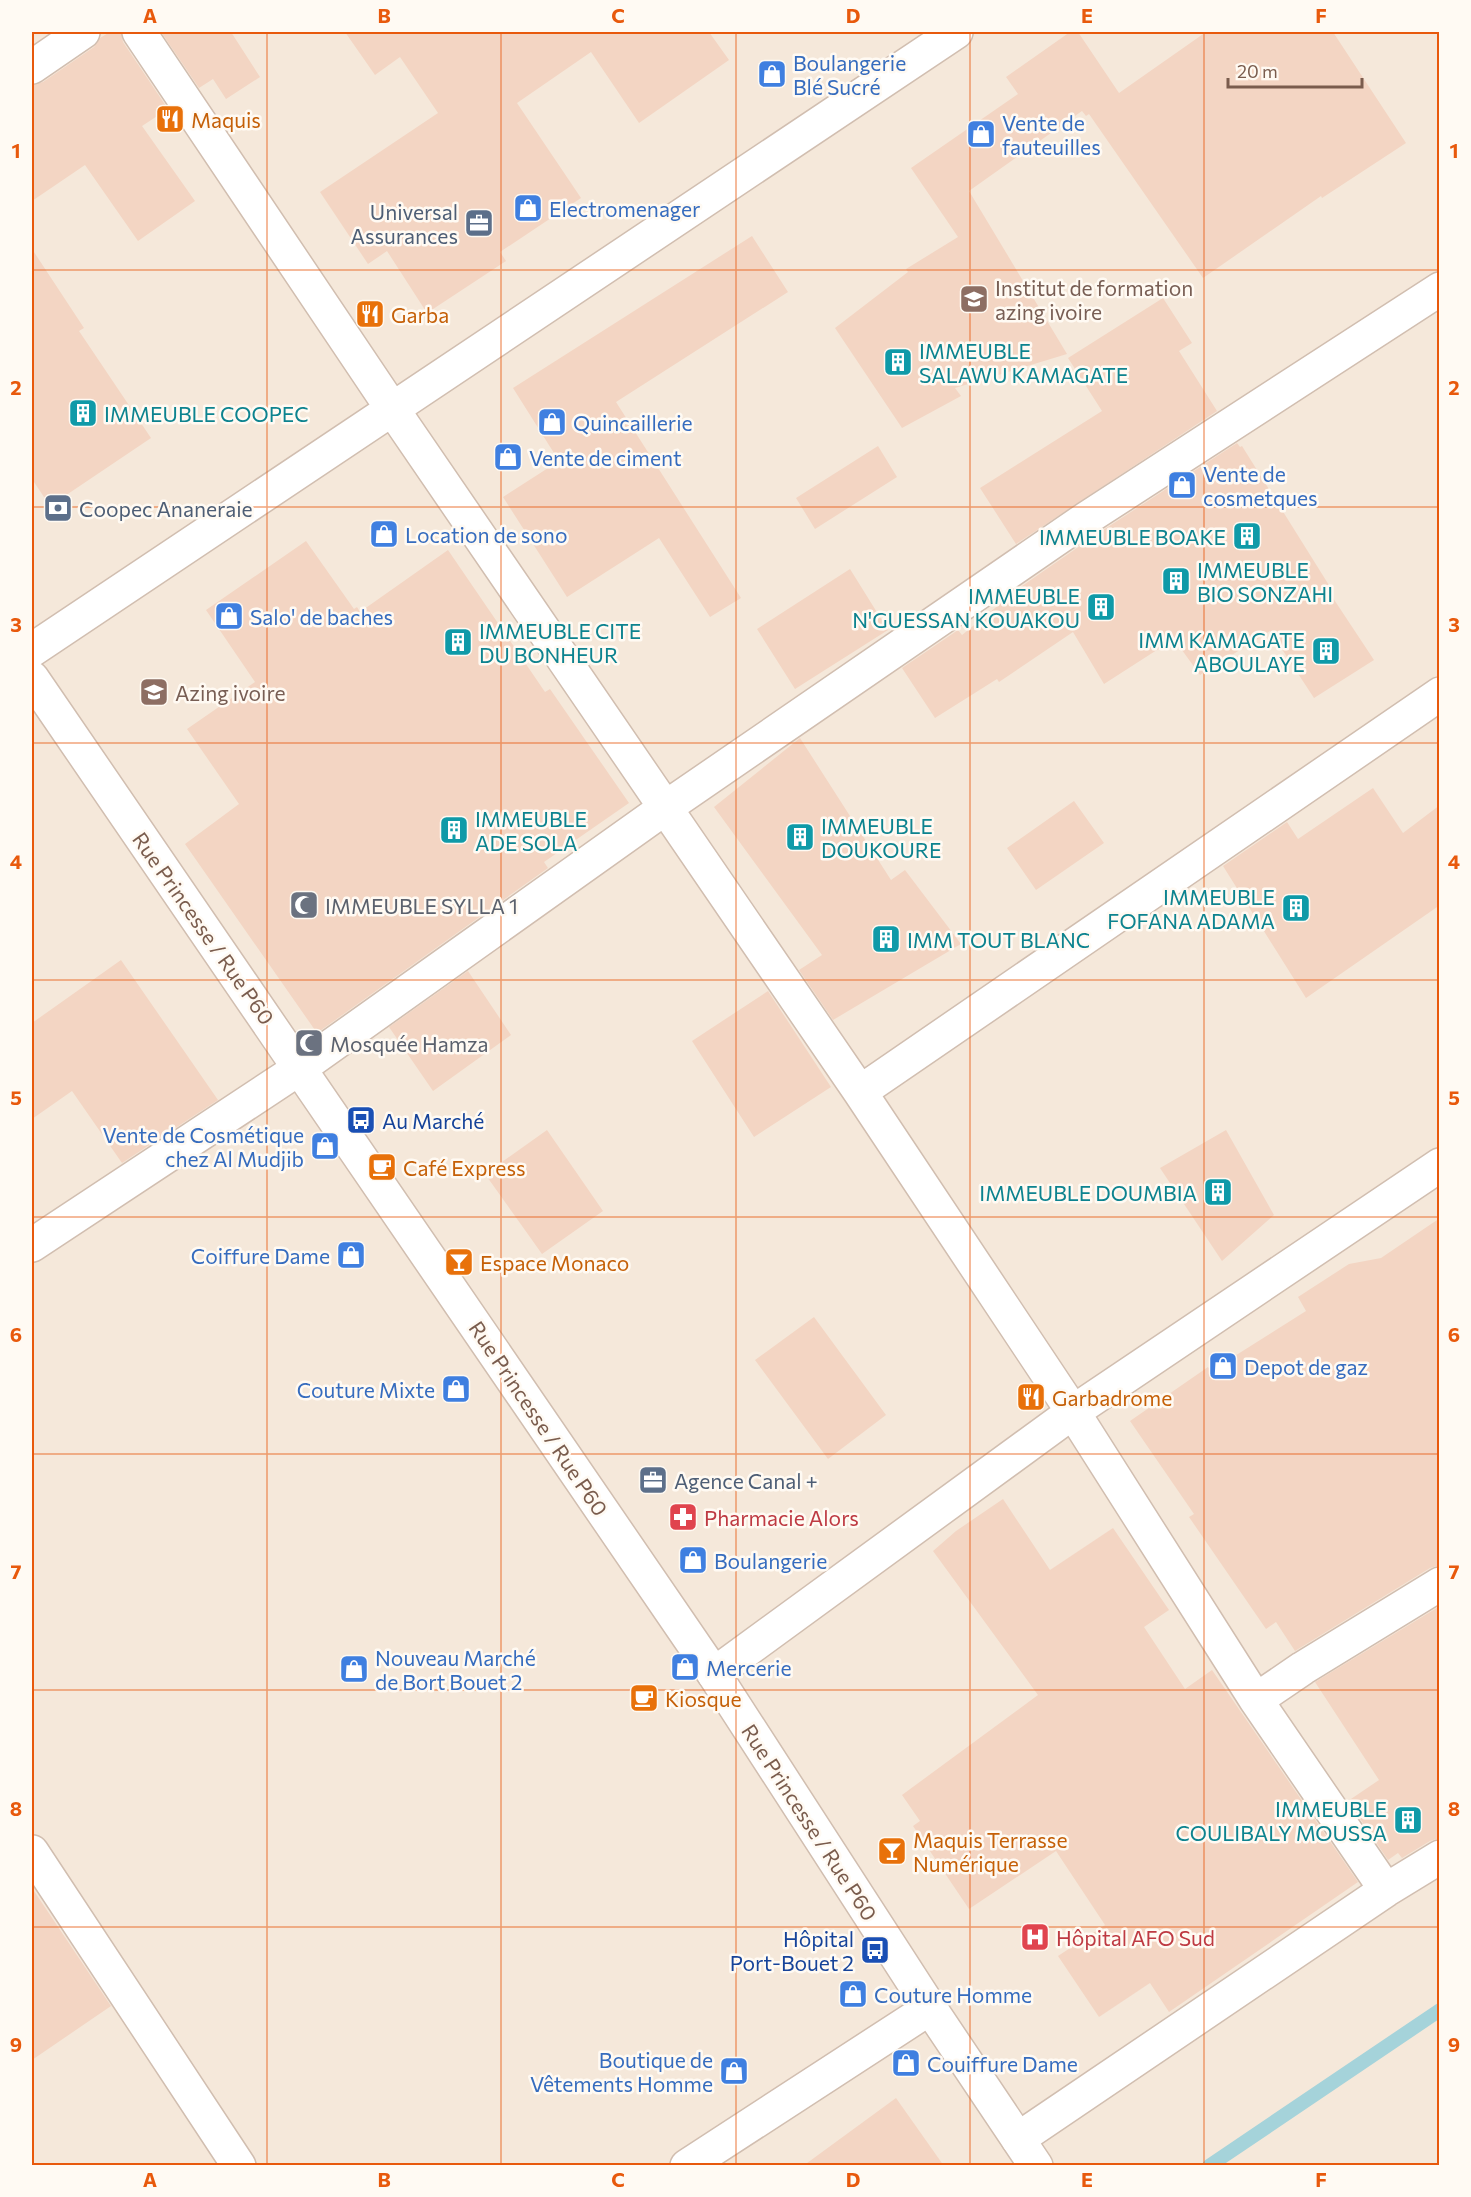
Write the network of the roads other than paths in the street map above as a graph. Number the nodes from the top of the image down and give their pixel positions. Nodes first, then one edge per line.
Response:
1 (83, 32) edge
2 (139, 32) edge
3 (957, 32) edge
4 (32, 67) edge
5 (1440, 289) edge
6 (393, 410) junction
7 (32, 650) edge
8 (32, 678) edge
9 (1440, 694) edge
10 (665, 808) junction
11 (300, 1068) junction
12 (860, 1092) junction
13 (1440, 1165) edge
14 (32, 1245) edge
15 (1073, 1413) junction
16 (1440, 1584) edge
17 (714, 1674) junction
18 (1256, 1700) junction
19 (32, 1852) edge
20 (1440, 1857) edge
21 (1386, 1890) junction
22 (930, 2008) junction
23 (1018, 2139) junction
24 (239, 2166) edge
25 (687, 2166) edge
26 (1036, 2166) edge

1 - 4 street
2 - 6 street
3 - 6 street
5 - 10 street
6 - 7 street
6 - 10 street
8 - 11 street, Rue Princesse / Rue P60
9 - 12 street
10 - 11 street
10 - 12 street
11 - 14 street
11 - 17 street, Rue Princesse / Rue P60
12 - 15 street
13 - 15 street
15 - 17 street
15 - 18 street
16 - 18 street
17 - 22 street, Rue Princesse / Rue P60
18 - 21 street
19 - 24 street
20 - 21 street
21 - 23 street
22 - 23 street, Rue Princesse / Rue P60
22 - 25 street
23 - 26 street, Rue Princesse / Rue P60

